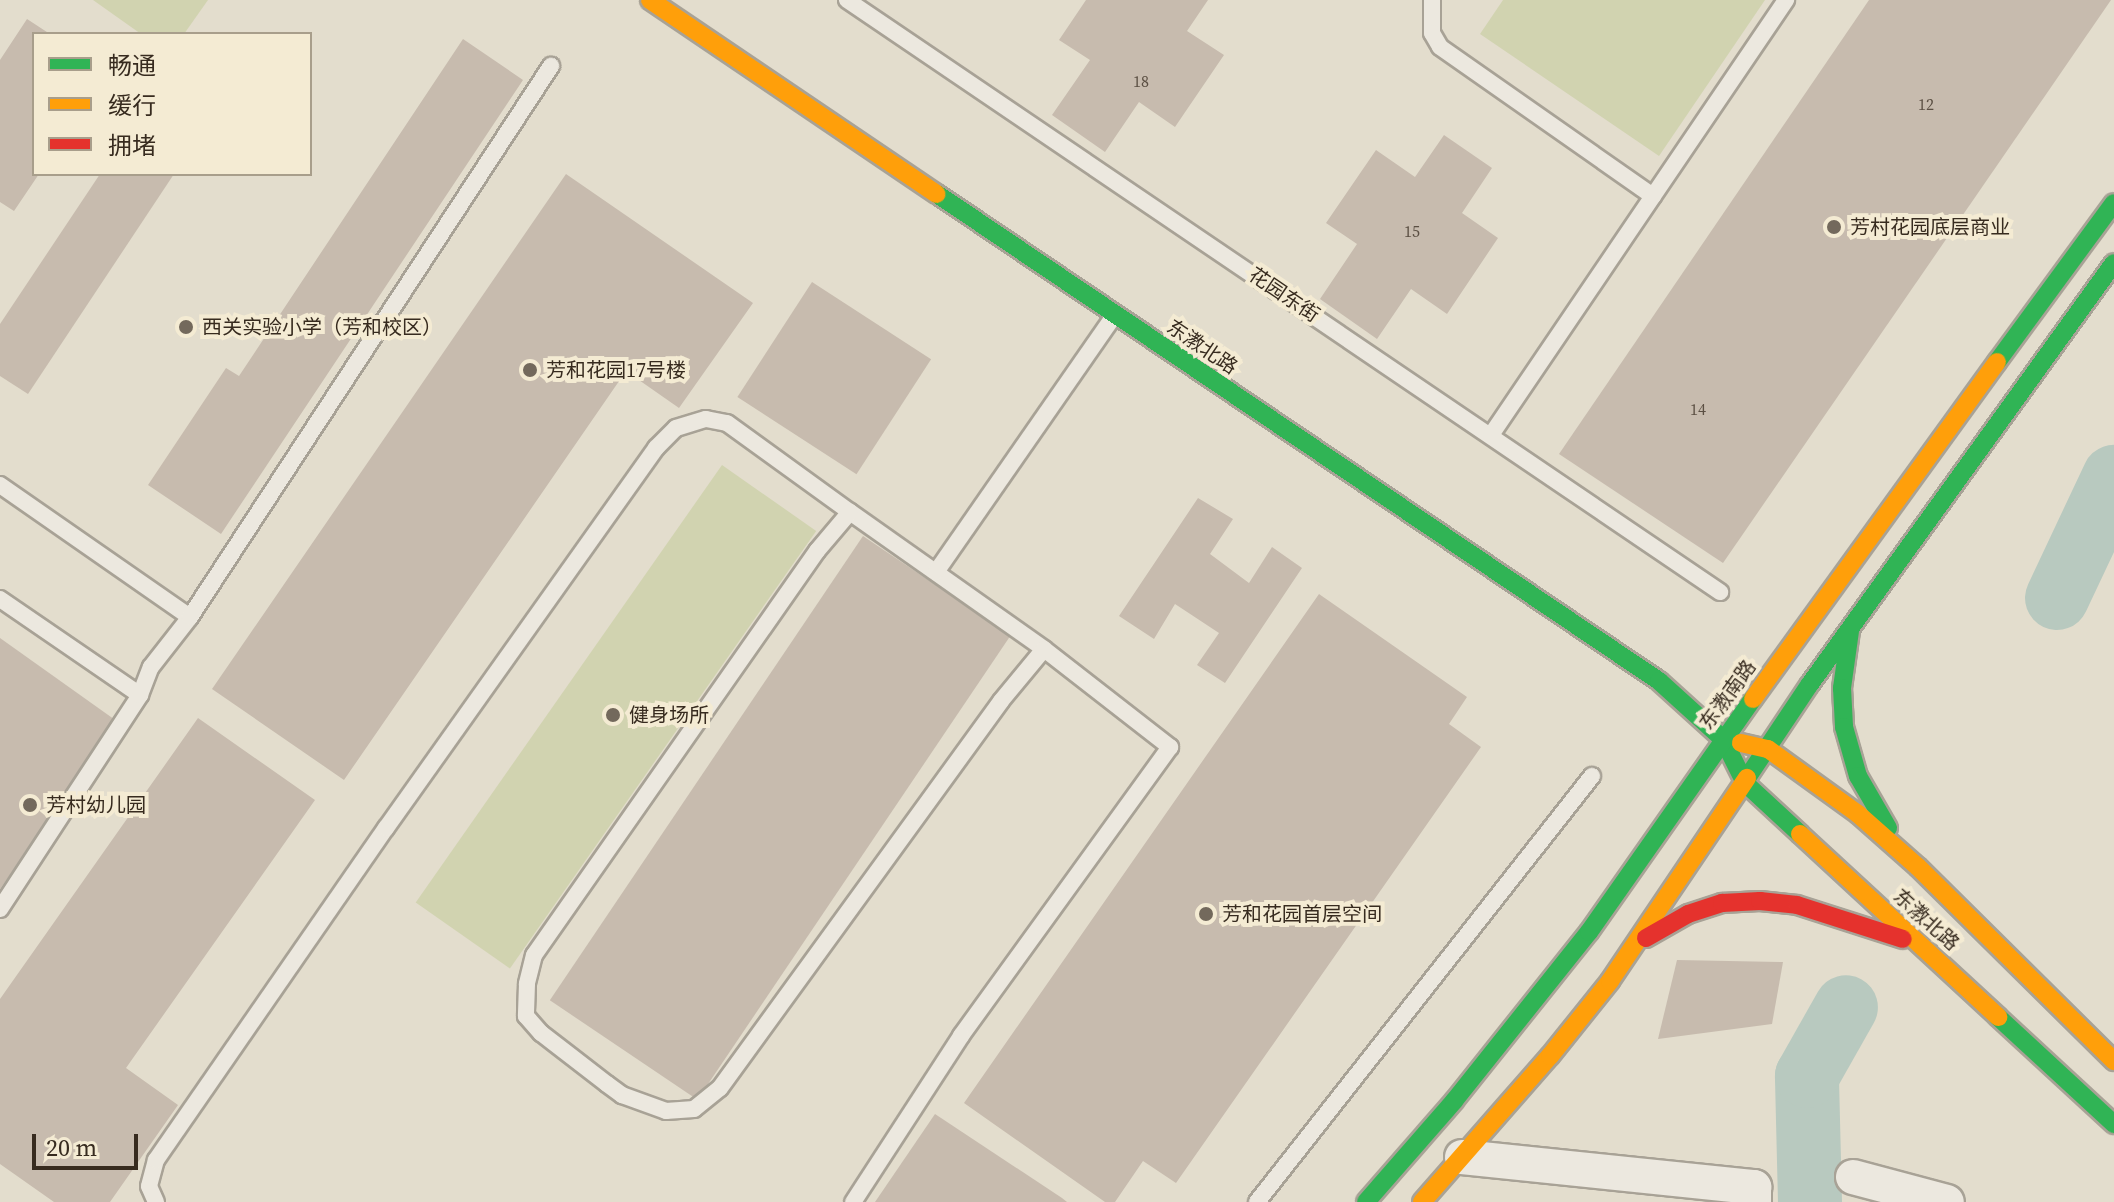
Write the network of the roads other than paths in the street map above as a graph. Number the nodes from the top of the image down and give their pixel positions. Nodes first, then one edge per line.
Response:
1 (650, 0) edge
2 (847, 0) edge
3 (1432, 0) edge
4 (1786, 0) edge
5 (551, 66) dead end
6 (1653, 196) junction
7 (2114, 203) edge
8 (2114, 263) edge
9 (1115, 315) junction
10 (1491, 435) junction
11 (0, 485) edge
12 (850, 512) junction
13 (936, 572) junction
14 (1720, 592) dead end
15 (0, 599) edge
16 (190, 617) junction
17 (1850, 628) junction
18 (1044, 649) junction
19 (140, 695) junction
20 (1723, 739) junction
21 (1768, 749) junction
22 (1592, 776) dead end
23 (1745, 783) junction
24 (1903, 854) junction
25 (0, 909) edge
26 (1637, 943) junction
27 (1921, 945) junction
28 (2114, 1061) edge
29 (2114, 1124) edge
30 (1462, 1157) junction
31 (1853, 1177) dead end
32 (156, 1202) edge
33 (853, 1202) edge
34 (1257, 1202) edge
35 (1366, 1202) edge
36 (1422, 1202) edge
37 (1754, 1202) edge
38 (1947, 1202) edge

1 - 9 street, 东漖北路
2 - 10 lane, 花园东街
3 - 6 lane
4 - 6 lane
5 - 16 lane
6 - 10 lane
7 - 20 street, 东漖南路
8 - 17 street
9 - 13 lane
9 - 20 street, 东漖北路
10 - 14 lane, 花园东街
11 - 16 lane
12 - 13 lane
12 - 18 lane
12 - 32 lane
13 - 18 lane
15 - 19 lane
16 - 19 lane
17 - 21 street
17 - 24 street
18 - 33 lane
19 - 25 lane
20 - 21 street, 东漖北路
20 - 23 street, 东漖北路
20 - 35 street, 东漖南路
21 - 23 street
21 - 24 street, 东漖北路
22 - 34 lane
23 - 26 street
23 - 27 street, 东漖北路
24 - 28 street, 东漖北路
26 - 27 street
26 - 30 street
27 - 29 street, 东漖北路
30 - 36 street
30 - 37 street
31 - 38 street

